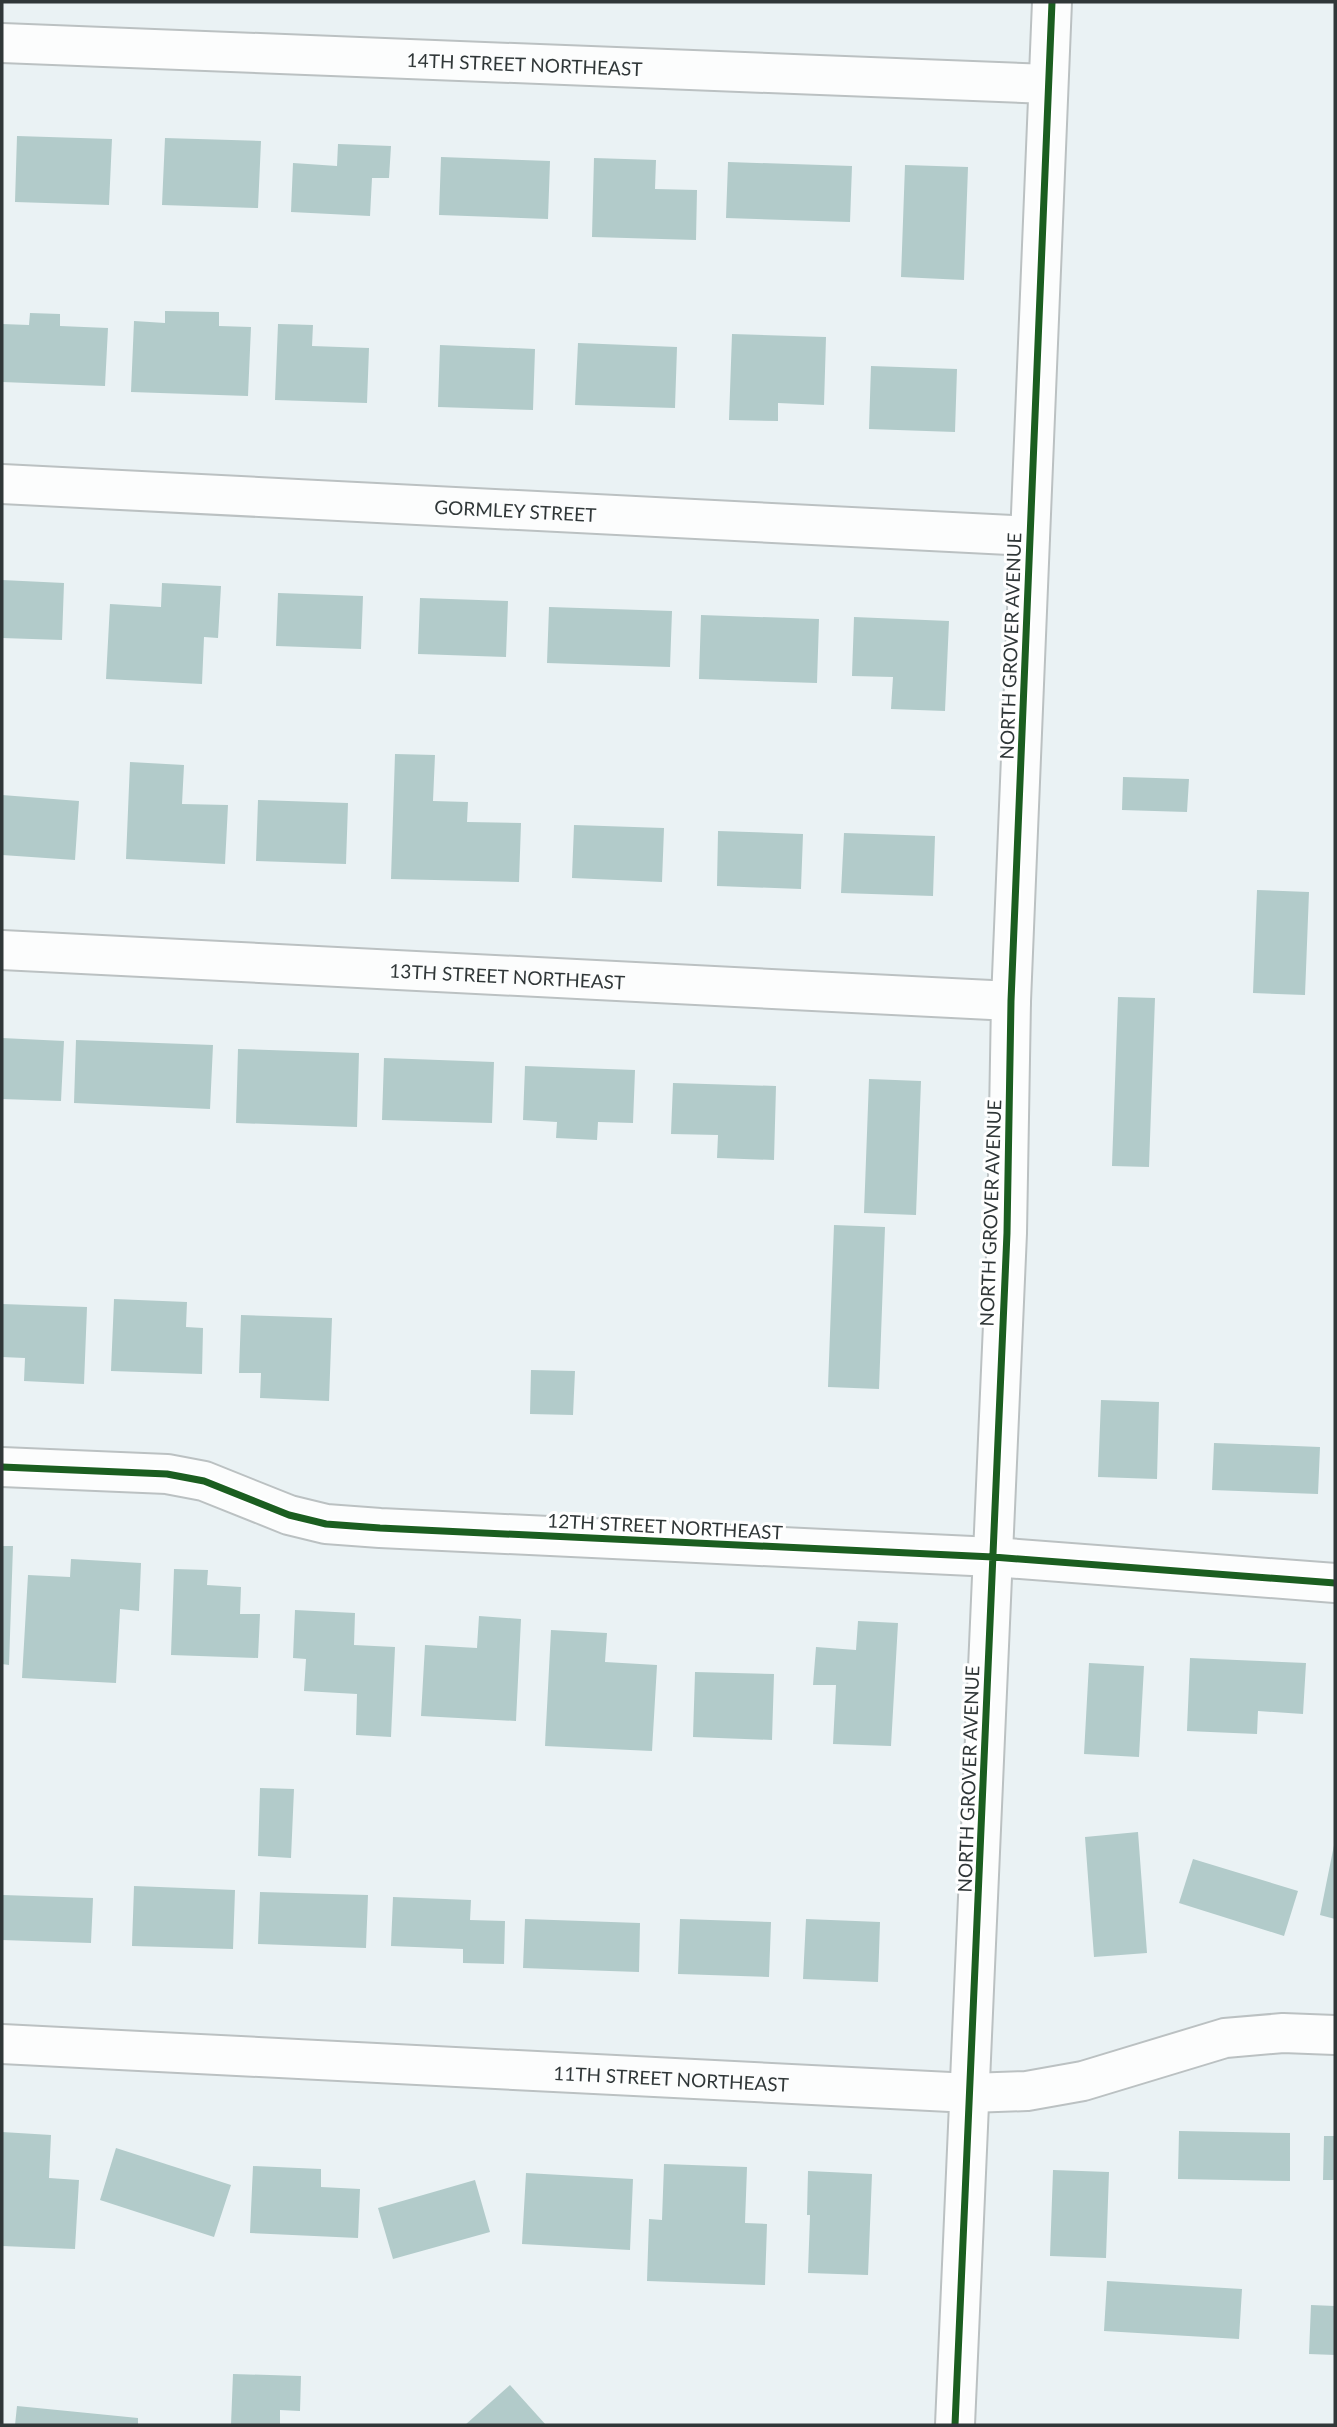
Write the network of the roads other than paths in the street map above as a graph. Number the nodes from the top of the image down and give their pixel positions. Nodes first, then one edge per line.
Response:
1 (1052, 2) edge
2 (2, 43) edge
3 (1048, 84) junction
4 (2, 484) edge
5 (1030, 536) junction
6 (2, 950) edge
7 (1011, 1001) junction
8 (2, 1467) edge
9 (993, 1557) junction
10 (1335, 1583) edge
11 (1335, 2035) edge
12 (2, 2044) edge
13 (970, 2093) junction
14 (955, 2425) edge

1 - 3 street, NORTH GROVER AVENUE
2 - 3 street, 14TH STREET NORTHEAST
3 - 5 street, NORTH GROVER AVENUE
4 - 5 street, GORMLEY STREET
5 - 7 street, NORTH GROVER AVENUE
6 - 7 street, 13TH STREET NORTHEAST
7 - 9 street, NORTH GROVER AVENUE
8 - 9 street, 12TH STREET NORTHEAST
9 - 10 street, 12TH STREET NORTHEAST
9 - 13 street, NORTH GROVER AVENUE
11 - 13 street, 11TH STREET NORTHEAST
12 - 13 street, 11TH STREET NORTHEAST
13 - 14 street, NORTH GROVER AVENUE

